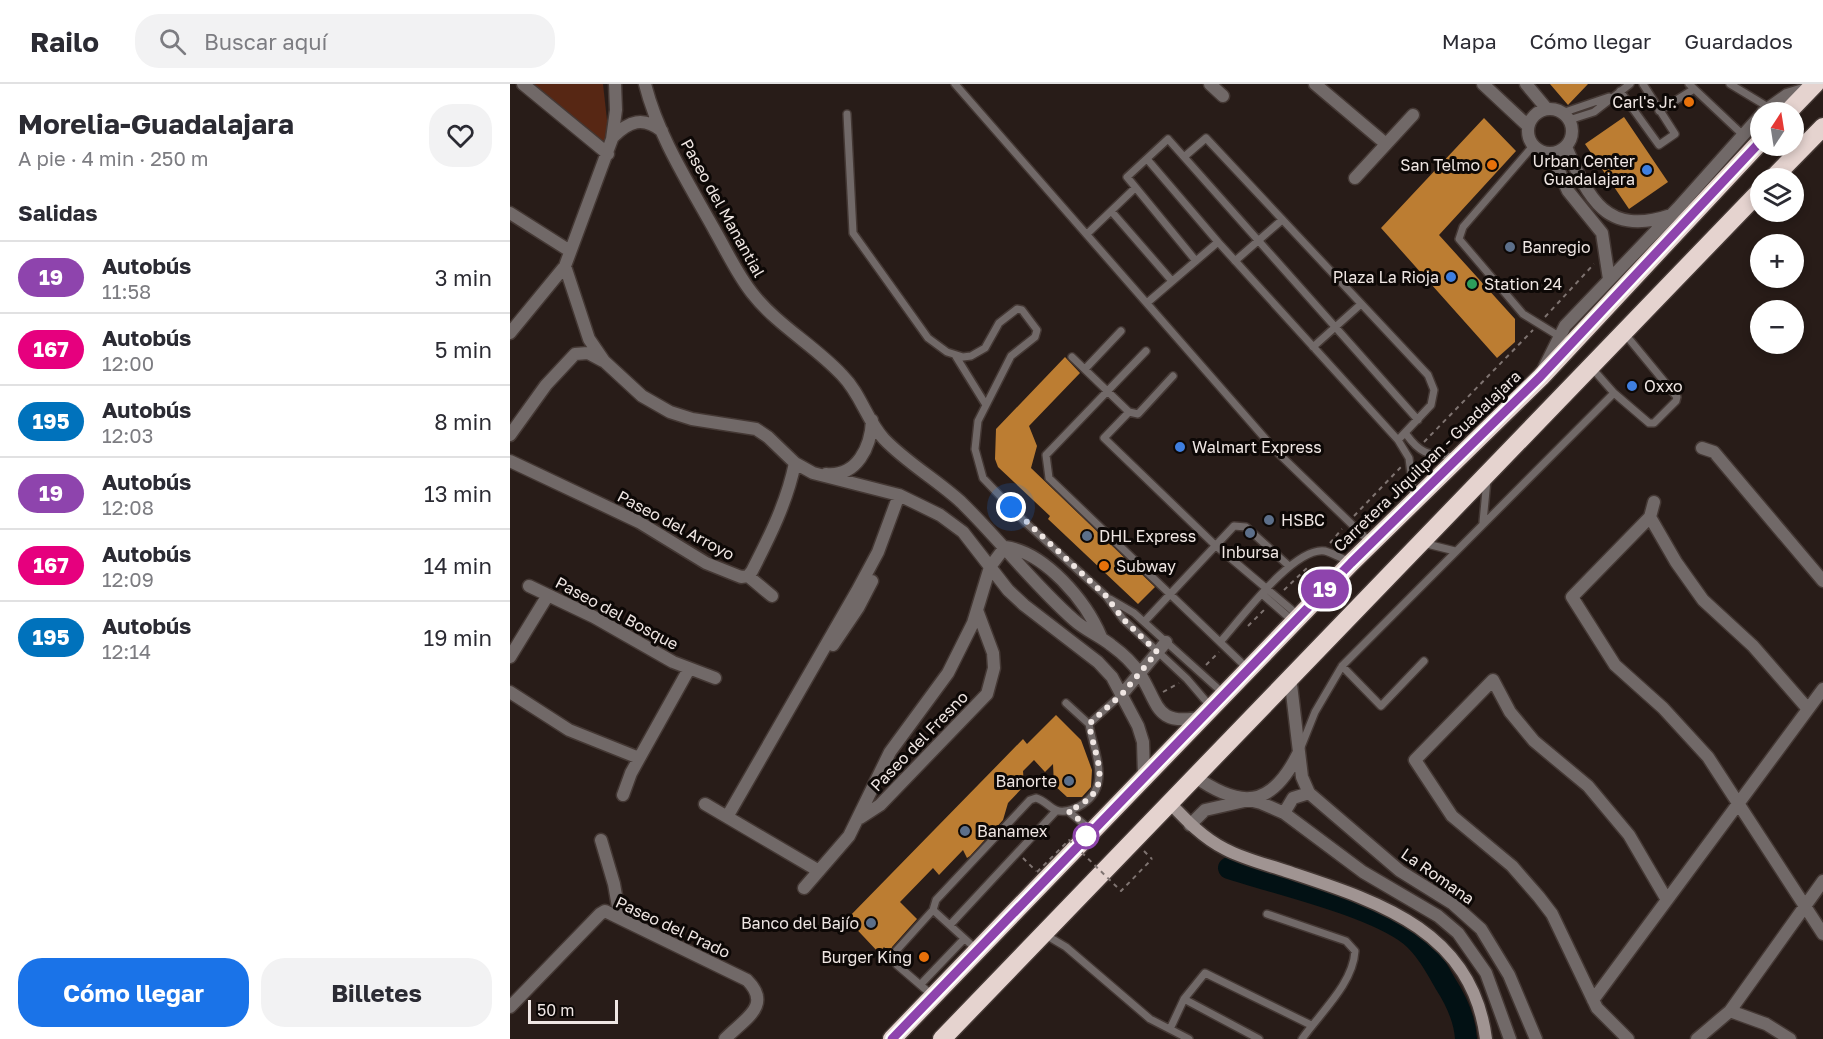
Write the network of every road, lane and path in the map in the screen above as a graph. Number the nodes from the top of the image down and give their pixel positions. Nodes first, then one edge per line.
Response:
1 (522, 84) edge
2 (615, 84) edge
3 (645, 84) edge
4 (955, 84) edge
5 (1210, 84) edge
6 (1315, 84) edge
7 (1483, 84) edge
8 (1526, 84) edge
9 (1630, 84) edge
10 (1643, 84) edge
11 (1730, 84) edge
12 (1813, 86) edge
13 (1692, 87) edge
14 (1620, 91) junction
15 (1223, 96) dead end
16 (1752, 102) edge
17 (1778, 102) edge
18 (1798, 102) edge
19 (1547, 109) junction
20 (1659, 111) junction
21 (847, 114) dead end
22 (1413, 115) dead end
23 (1566, 116) junction
24 (1528, 126) junction
25 (1750, 127) edge
26 (1823, 127) edge
27 (663, 132) junction
28 (1743, 135) junction
29 (612, 139) junction
30 (1386, 144) junction
31 (1533, 146) junction
32 (1566, 147) junction
33 (1750, 152) edge
34 (1551, 153) junction
35 (608, 154) junction
36 (1184, 157) junction
37 (1147, 159) junction
38 (1783, 168) edge
39 (1355, 178) dead end
40 (1583, 182) junction
41 (1135, 188) junction
42 (1568, 191) junction
43 (1750, 201) edge
44 (1112, 212) junction
45 (510, 213) edge
46 (1672, 215) junction
47 (1282, 220) junction
48 (1088, 233) junction
49 (1258, 240) junction
50 (1218, 242) junction
51 (570, 251) junction
52 (1196, 261) junction
53 (1235, 261) junction
54 (566, 266) junction
55 (1608, 279) junction
56 (1172, 281) junction
57 (1148, 302) junction
58 (1361, 304) junction
59 (1335, 328) junction
60 (1121, 331) dead end
61 (1623, 332) junction
62 (510, 333) edge
63 (1565, 340) junction
64 (1312, 347) junction
65 (1146, 351) dead end
66 (955, 355) junction
67 (1072, 357) dead end
68 (604, 361) junction
69 (1589, 366) junction
70 (1085, 369) junction
71 (1173, 376) dead end
72 (1107, 391) junction
73 (1614, 393) junction
74 (986, 405) junction
75 (1129, 412) junction
76 (872, 418) junction
77 (1418, 420) junction
78 (1406, 434) junction
79 (510, 435) edge
80 (1398, 440) junction
81 (1702, 448) dead end
82 (1458, 457) junction
83 (510, 461) edge
84 (795, 463) junction
85 (813, 473) junction
86 (1487, 474) junction
87 (899, 495) junction
88 (1414, 499) junction
89 (1653, 502) dead end
90 (1650, 517) junction
91 (1483, 522) junction
92 (1371, 543) junction
93 (1421, 543) junction
94 (1215, 545) junction
95 (1005, 547) junction
96 (1455, 551) junction
97 (1351, 563) junction
98 (1289, 566) junction
99 (990, 567) junction
100 (748, 576) junction
101 (1823, 581) edge
102 (529, 586) dead end
103 (1265, 591) junction
104 (1170, 593) junction
105 (548, 595) junction
106 (772, 596) dead end
107 (1106, 596) junction
108 (977, 610) junction
109 (1297, 619) junction
110 (1144, 622) junction
111 (1101, 637) junction
112 (1221, 641) junction
113 (1166, 642) junction
114 (1157, 652) junction
115 (510, 657) edge
116 (1424, 661) dead end
117 (1342, 666) junction
118 (689, 669) junction
119 (1248, 669) junction
120 (1139, 673) junction
121 (1290, 676) junction
122 (715, 678) dead end
123 (1187, 679) junction
124 (1823, 690) edge
125 (510, 692) edge
126 (1123, 693) junction
127 (1224, 694) junction
128 (1151, 699) junction
129 (1066, 703) dead end
130 (1808, 709) junction
131 (1206, 712) junction
132 (1089, 724) junction
133 (1299, 752) junction
134 (639, 758) junction
135 (1144, 776) junction
136 (1194, 776) junction
137 (1309, 793) junction
138 (623, 795) dead end
139 (1248, 800) junction
140 (1169, 802) junction
141 (705, 804) dead end
142 (1739, 804) junction
143 (1056, 811) junction
144 (1068, 811) junction
145 (1284, 813) junction
146 (727, 817) junction
147 (860, 818) junction
148 (1190, 825) junction
149 (1092, 830) junction
150 (601, 840) dead end
151 (1152, 859) dead end
152 (819, 871) junction
153 (1037, 872) dead end
154 (1823, 881) edge
155 (804, 888) dead end
156 (1667, 900) junction
157 (1805, 906) junction
158 (933, 910) junction
159 (1268, 914) dead end
160 (620, 918) junction
161 (950, 925) junction
162 (1044, 934) junction
163 (1823, 934) edge
164 (970, 944) junction
165 (926, 990) junction
166 (1184, 999) junction
167 (1593, 1000) junction
168 (510, 1007) edge
169 (1730, 1011) junction
170 (1311, 1025) junction
171 (1715, 1026) junction
172 (1170, 1029) junction
173 (725, 1039) edge
174 (892, 1039) edge
175 (942, 1039) edge
176 (1189, 1039) edge
177 (1259, 1039) edge
178 (1302, 1039) edge
179 (1486, 1039) edge
180 (1509, 1039) edge
181 (1536, 1039) edge
182 (1628, 1039) edge
183 (1697, 1039) edge
184 (1710, 1039) edge
185 (1790, 1039) edge

1 - 35 street
2 - 29 street
3 - 27 street, Paseo del Manantial
4 - 48 lane
5 - 15 street
6 - 30 street
7 - 24 street
8 - 19 street
9 - 14 lane
10 - 20 lane
11 - 16 lane
12 - 17 street
12 - 18 highway
13 - 20 lane
13 - 28 lane
14 - 20 lane
14 - 23 lane
19 - 23 street
19 - 24 street
21 - 66 lane
22 - 30 street
23 - 32 street
24 - 31 street
25 - 28 street
26 - 38 highway
27 - 29 street
27 - 76 street, Paseo del Manantial
28 - 46 street
29 - 35 street
30 - 39 street
31 - 34 street
31 - 63 lane
32 - 34 street
32 - 40 street
33 - 63 highway, Carretera Jiquilpan - Guadalajara
34 - 42 street
35 - 51 street
36 - 37 lane
36 - 47 lane
36 - 49 lane
37 - 41 lane
37 - 50 lane
40 - 42 street
40 - 46 street
41 - 44 lane
41 - 52 lane
42 - 55 street
43 - 61 highway
44 - 48 lane
44 - 56 lane
45 - 51 street
46 - 55 street
47 - 49 lane
47 - 58 lane
48 - 57 lane
49 - 53 lane
49 - 59 lane
50 - 52 lane
50 - 53 lane
51 - 54 street
52 - 56 lane
53 - 64 lane
54 - 62 street
54 - 68 street
55 - 63 street
56 - 57 lane
57 - 92 lane
58 - 59 lane
58 - 77 lane
59 - 64 lane
59 - 77 lane
60 - 70 lane
61 - 69 highway
61 - 73 lane
63 - 82 highway, Carretera Jiquilpan - Guadalajara
64 - 80 lane
65 - 72 lane
66 - 74 lane
66 - 74 lane
67 - 70 lane
68 - 79 street
68 - 84 street
69 - 73 lane
69 - 86 highway
70 - 72 lane
71 - 75 lane
72 - 75 lane
72 - 104 lane
73 - 91 lane
74 - 107 lane
75 - 94 lane
76 - 85 street
76 - 95 street, Paseo del Manantial
77 - 78 lane
78 - 80 lane
78 - 82 lane
80 - 88 lane
81 - 101 street
82 - 88 highway, Carretera Jiquilpan - Guadalajara
83 - 100 street, Paseo del Arroyo
84 - 85 street
84 - 100 street, Paseo del Arroyo
85 - 87 street
86 - 91 lane
86 - 93 highway
87 - 99 street
87 - 146 street
88 - 92 highway, Carretera Jiquilpan - Guadalajara
89 - 90 street
90 - 130 street
90 - 142 street
91 - 96 lane
92 - 97 highway, Carretera Jiquilpan - Guadalajara
93 - 96 lane
93 - 121 highway
94 - 98 lane
94 - 103 lane
94 - 104 lane
95 - 99 street, Paseo del Fresno
95 - 111 street, Paseo del Manantial
95 - 111 street
96 - 117 lane
97 - 98 lane
97 - 109 highway, Carretera Jiquilpan - Guadalajara
98 - 103 lane
99 - 108 street, Paseo del Fresno
99 - 126 street
100 - 106 street
102 - 105 street, Paseo del Bosque
103 - 109 lane
103 - 112 lane
104 - 110 lane
104 - 112 lane
105 - 115 street
105 - 118 street, Paseo del Bosque
107 - 110 lane
107 - 114 lane
108 - 147 street, Paseo del Fresno
108 - 147 street, Paseo del Fresno
109 - 119 highway, Carretera Jiquilpan - Guadalajara
110 - 113 lane
111 - 120 street, Paseo del Manantial
112 - 119 lane
113 - 114 street
113 - 127 lane
114 - 120 street
114 - 123 lane
116 - 117 lane
117 - 133 lane
118 - 122 street, Paseo del Bosque
118 - 134 street, Paseo del Bosque
119 - 127 highway, Carretera Jiquilpan - Guadalajara
120 - 126 street
120 - 128 street, Paseo del Manantial
121 - 133 street
121 - 136 highway
123 - 128 path
123 - 131 lane
124 - 130 street
125 - 134 street
126 - 132 lane
126 - 135 street
127 - 131 highway, Carretera Jiquilpan - Guadalajara
128 - 131 street, Paseo del Manantial
129 - 132 lane
130 - 142 street
131 - 135 highway, Carretera Jiquilpan - Guadalajara
132 - 144 lane
133 - 137 street
133 - 139 street
134 - 138 street, Paseo del Bosque
135 - 149 highway, Carretera Jiquilpan - Guadalajara
136 - 139 street, La Romana
136 - 140 highway
137 - 145 street
137 - 181 street, La Romana
139 - 145 street, La Romana
139 - 148 street
140 - 148 street
140 - 162 highway
141 - 146 street
142 - 156 street
142 - 157 street
143 - 144 lane
143 - 158 lane
143 - 161 lane
144 - 149 lane
145 - 180 street, La Romana
146 - 152 street
147 - 152 street, Paseo del Fresno
148 - 179 street
149 - 164 highway, Carretera Jiquilpan - Guadalajara
150 - 160 street
151 - 153 path, bridge
152 - 155 street, Paseo del Fresno
154 - 157 street
156 - 167 street
156 - 167 street
157 - 163 street
157 - 169 street
158 - 161 lane
158 - 165 lane
159 - 170 lane
160 - 168 street, Paseo del Prado
160 - 173 street, Paseo del Prado
161 - 164 lane
162 - 172 lane
162 - 175 highway
164 - 165 highway, Carretera Jiquilpan - Guadalajara
165 - 174 highway, Carretera Jiquilpan - Guadalajara
166 - 170 lane
166 - 172 lane
166 - 177 lane
167 - 182 street
169 - 171 street
169 - 185 street
170 - 178 lane
171 - 183 street
171 - 184 street
172 - 176 lane

